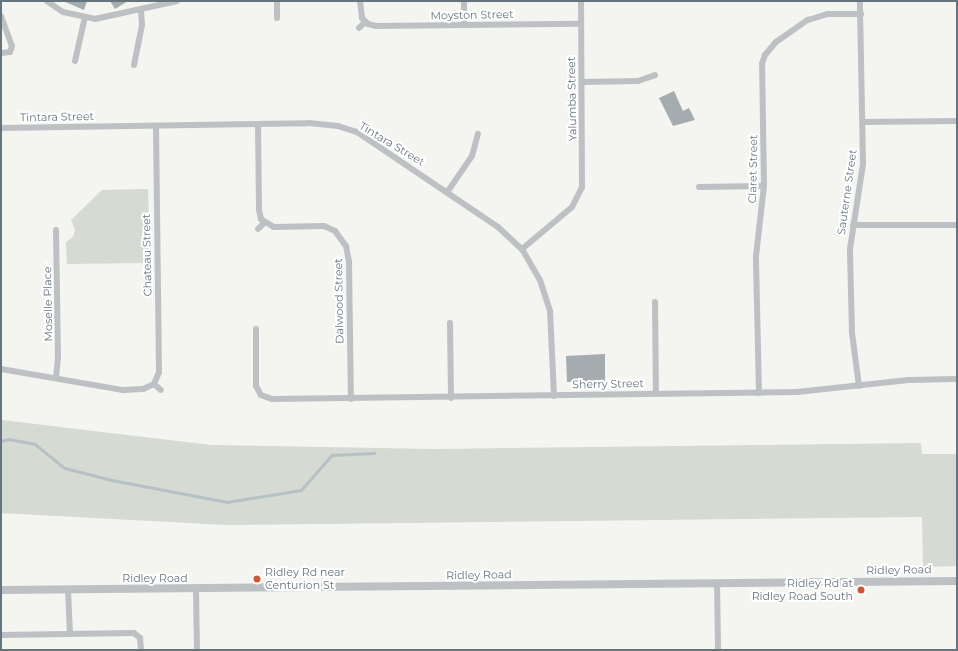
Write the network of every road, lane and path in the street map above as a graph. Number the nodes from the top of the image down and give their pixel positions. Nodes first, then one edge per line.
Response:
1 (47, 1) edge
2 (176, 1) edge
3 (277, 1) edge
4 (360, 1) edge
5 (464, 1) edge
6 (581, 1) edge
7 (860, 1) edge
8 (141, 10) junction
9 (861, 14) junction
10 (1, 16) edge
11 (85, 17) junction
12 (277, 18) dead end
13 (365, 22) junction
14 (581, 24) junction
15 (464, 25) junction
16 (359, 28) dead end
17 (1, 53) edge
18 (75, 61) dead end
19 (134, 64) dead end
20 (655, 75) dead end
21 (582, 82) junction
22 (957, 121) edge
23 (863, 122) junction
24 (258, 124) junction
25 (156, 126) junction
26 (1, 128) edge
27 (478, 134) dead end
28 (764, 186) junction
29 (699, 187) dead end
30 (448, 191) junction
31 (579, 196) junction
32 (586, 198) dead end
33 (264, 223) junction
34 (852, 224) junction
35 (957, 225) edge
36 (258, 229) dead end
37 (56, 230) dead end
38 (522, 249) junction
39 (655, 302) dead end
40 (450, 323) dead end
41 (256, 329) dead end
42 (1, 369) edge
43 (56, 377) junction
44 (957, 379) edge
45 (154, 384) junction
46 (859, 386) junction
47 (161, 390) dead end
48 (656, 393) junction
49 (759, 393) junction
50 (261, 395) junction
51 (554, 396) junction
52 (451, 398) junction
53 (351, 399) junction
54 (255, 401) dead end
55 (957, 581) edge
56 (717, 583) junction
57 (68, 589) junction
58 (196, 589) junction
59 (1, 590) edge
60 (70, 634) junction
61 (1, 635) edge
62 (141, 650) edge
63 (197, 650) edge
64 (718, 650) edge

1 - 11 street
2 - 8 street
3 - 12 street
4 - 13 street
5 - 15 street
6 - 14 street, Yalumba Street
7 - 9 street, Sauterne Street
8 - 11 street
8 - 19 street
9 - 23 street, Sauterne Street
9 - 28 street, Claret Street
10 - 17 street
11 - 18 street
13 - 15 street, Moyston Street
13 - 16 street
14 - 15 street, Moyston Street
14 - 21 street, Yalumba Street
20 - 21 street
21 - 31 street, Yalumba Street
22 - 23 street
23 - 34 street, Sauterne Street
24 - 25 street, Tintara Street
24 - 30 street, Tintara Street
24 - 33 street
25 - 26 street, Tintara Street
25 - 45 street, Chateau Street
27 - 30 street
28 - 29 street
28 - 49 street, Claret Street
30 - 38 street, Tintara Street
31 - 32 street
31 - 38 street, Yalumba Street
33 - 36 street
33 - 53 street, Dalwood Street
34 - 35 street
34 - 46 street, Sauterne Street
37 - 43 street, Moselle Place
38 - 51 street, Tintara Street
39 - 48 street
40 - 52 street
41 - 50 street
42 - 43 street
43 - 45 street
44 - 46 street, Sherry Street
45 - 47 street
46 - 49 street, Sherry Street
48 - 49 street, Sherry Street
48 - 51 street, Sherry Street
50 - 53 street, Sherry Street
50 - 54 street
51 - 52 street, Sherry Street
52 - 53 street, Sherry Street
55 - 56 street, Ridley Road
56 - 58 street, Ridley Road
56 - 64 street
57 - 58 street, Ridley Road
57 - 59 street, Ridley Road
57 - 60 street
58 - 63 street
60 - 61 street
60 - 62 street

